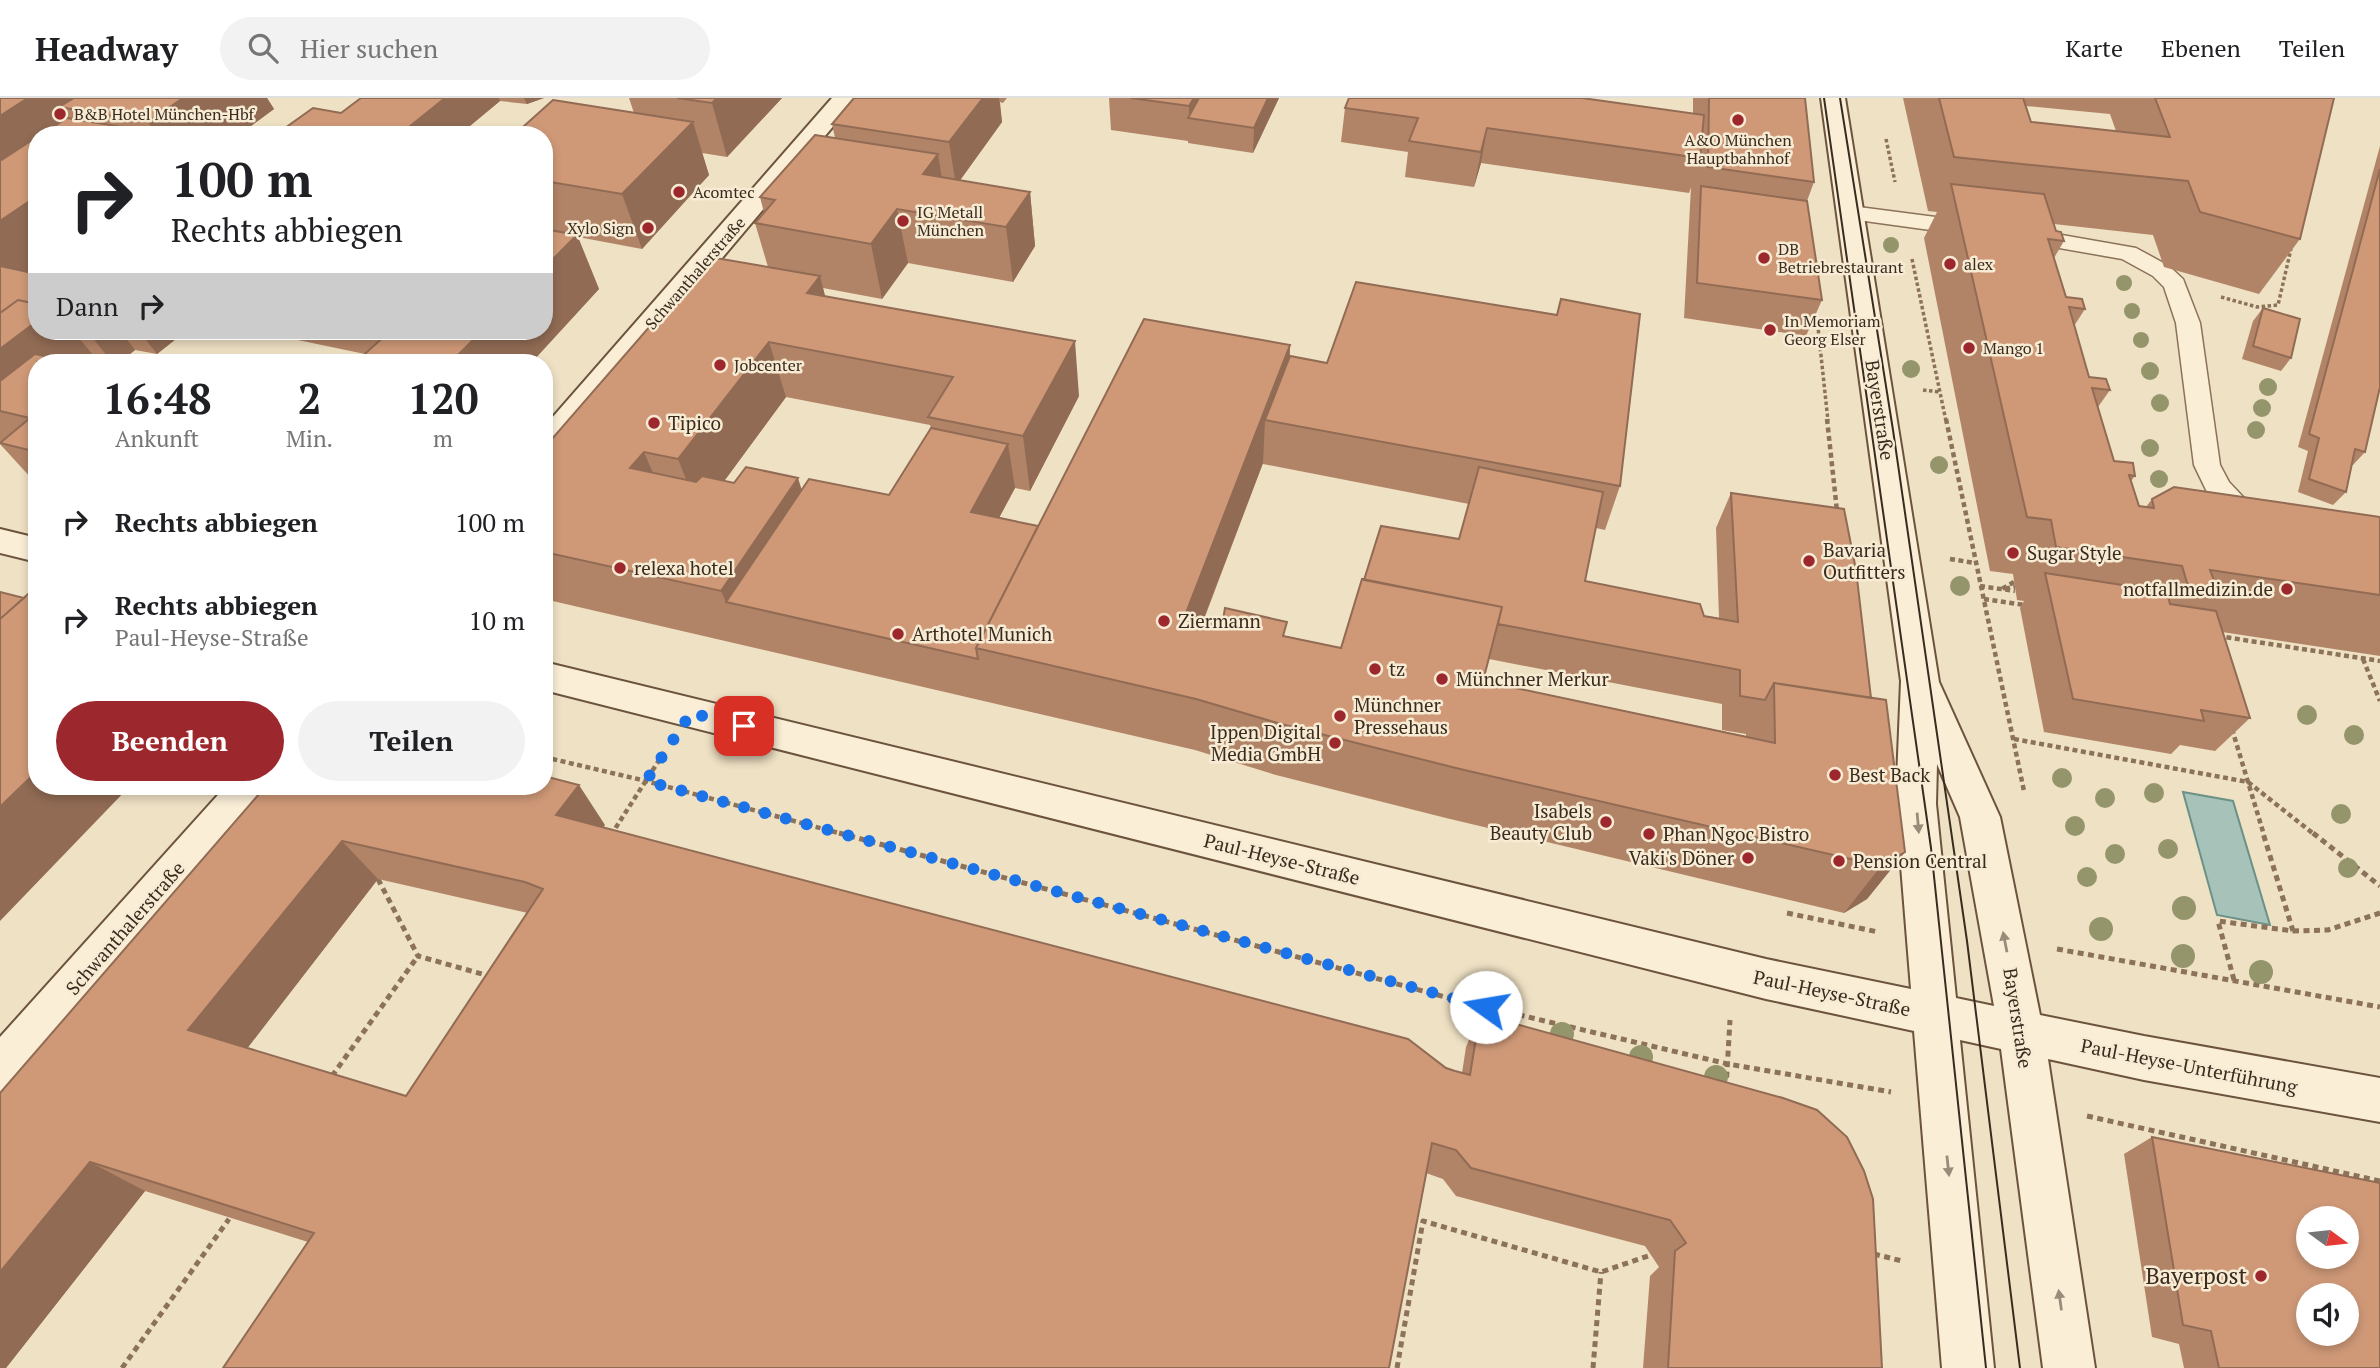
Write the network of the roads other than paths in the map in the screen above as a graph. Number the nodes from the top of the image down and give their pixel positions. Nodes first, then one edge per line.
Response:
1 (845, 98) edge
2 (1833, 98) edge
3 (1851, 213) junction
4 (553, 438) edge
5 (2255, 527) edge
6 (0, 541) edge
7 (28, 548) edge
8 (553, 678) edge
9 (1920, 681) junction
10 (242, 795) edge
11 (1934, 1015) junction
12 (2021, 1033) junction
13 (0, 1071) edge
14 (2372, 1101) edge
15 (1968, 1368) edge
16 (2069, 1368) edge

1 - 4 main road, Schwanthalerstraße
2 - 3 main road, Bayerstraße
3 - 5 lane
3 - 9 main road, Bayerstraße
6 - 7 main road
8 - 11 main road, Paul-Heyse-Straße
9 -> 11 main road, Bayerstraße
12 -> 9 main road, Bayerstraße
10 - 13 main road, Schwanthalerstraße
11 - 12 main road, Paul-Heyse-Straße
11 -> 15 main road, Bayerstraße
12 - 14 main road, Paul-Heyse-Unterführung
16 -> 12 main road, Bayerstraße

